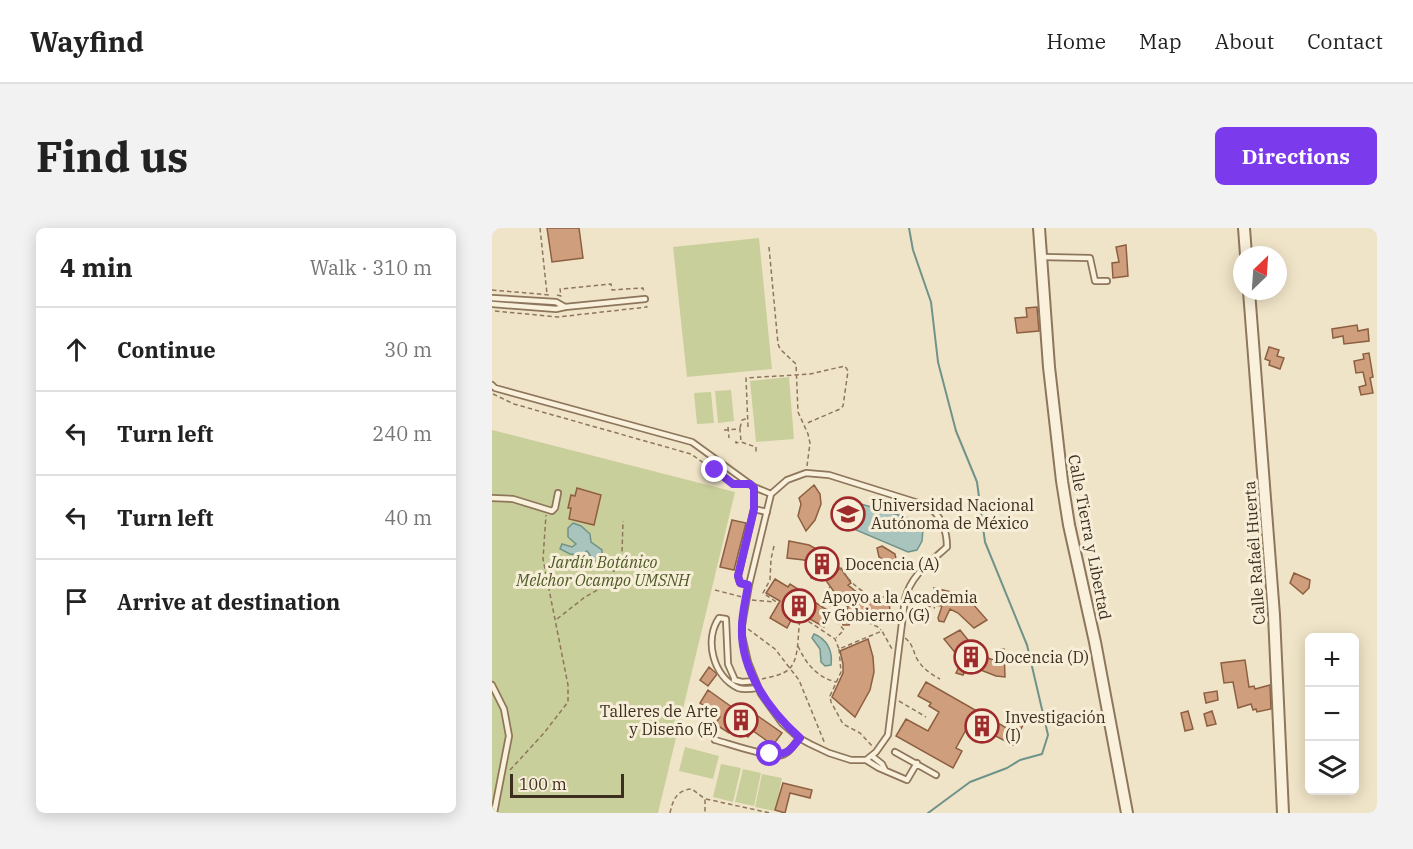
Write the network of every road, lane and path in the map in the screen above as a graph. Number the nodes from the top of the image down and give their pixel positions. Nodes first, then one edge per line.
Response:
1 (540, 228) edge
2 (1039, 228) edge
3 (1244, 228) edge
4 (1245, 246) edge
5 (769, 247) dead end
6 (1041, 257) junction
7 (1107, 281) dead end
8 (643, 288) dead end
9 (492, 290) edge
10 (547, 295) junction
11 (492, 298) edge
12 (645, 299) dead end
13 (1250, 300) edge
14 (492, 304) edge
15 (565, 307) junction
16 (796, 374) junction
17 (492, 385) edge
18 (492, 394) edge
19 (747, 419) junction
20 (804, 424) junction
21 (748, 427) dead end
22 (728, 429) junction
23 (740, 429) junction
24 (724, 430) dead end
25 (729, 438) dead end
26 (736, 441) dead end
27 (741, 442) junction
28 (756, 453) dead end
29 (714, 471) dead end
30 (806, 473) junction
31 (752, 486) junction
32 (558, 493) dead end
33 (771, 494) junction
34 (492, 498) edge
35 (754, 509) junction
36 (546, 511) junction
37 (767, 512) junction
38 (623, 521) dead end
39 (774, 546) dead end
40 (823, 550) dead end
41 (748, 585) junction
42 (830, 587) dead end
43 (715, 590) dead end
44 (763, 593) junction
45 (746, 598) junction
46 (905, 599) junction
47 (760, 602) junction
48 (935, 608) dead end
49 (839, 609) junction
50 (796, 613) dead end
51 (801, 616) junction
52 (557, 620) junction
53 (742, 625) junction
54 (882, 631) junction
55 (900, 637) junction
56 (835, 639) junction
57 (798, 645) junction
58 (839, 649) junction
59 (898, 652) junction
60 (791, 668) junction
61 (940, 679) dead end
62 (735, 680) junction
63 (755, 681) junction
64 (730, 682) junction
65 (836, 682) junction
66 (492, 685) edge
67 (757, 688) junction
68 (892, 698) junction
69 (926, 717) dead end
70 (800, 738) junction
71 (715, 740) dead end
72 (895, 752) dead end
73 (829, 753) junction
74 (874, 754) junction
75 (866, 760) junction
76 (917, 763) junction
77 (885, 770) junction
78 (936, 774) dead end
79 (500, 781) junction
80 (705, 799) junction
81 (494, 813) edge
82 (670, 813) edge
83 (705, 813) edge
84 (770, 813) edge
85 (1127, 813) edge
86 (1283, 813) edge

1 - 10 path
2 - 6 street, Calle Tierra y Libertad
3 - 4 street
5 - 16 path
6 - 7 lane
6 - 85 street, Calle Tierra y Libertad
8 - 10 path
9 - 10 path
11 - 15 lane
12 - 15 lane
13 - 86 street, Calle Rafaél Huerta
14 - 15 lane
16 - 19 path
16 - 20 path
16 - 20 path
17 - 31 lane
18 - 31 path
19 - 21 path
19 - 23 path
20 - 30 path
22 - 23 path
22 - 24 path
22 - 25 path
23 - 27 path
26 - 27 path
27 - 28 path
29 - 31 path
30 - 33 lane
30 - 46 lane
31 - 33 lane
31 - 35 lane
32 - 36 lane
33 - 37 lane
34 - 36 lane
35 - 37 lane
35 - 41 lane
36 - 52 path
37 - 41 lane
38 - 52 path
39 - 44 path
40 - 46 path
41 - 45 lane
42 - 49 path
43 - 45 path
44 - 47 path
44 - 47 path
45 - 47 path
45 - 53 lane
46 - 48 path
46 - 55 lane
49 - 54 path
49 - 56 path
50 - 51 path
51 - 56 path
51 - 57 path
52 - 79 path
53 - 60 path
53 - 63 lane
54 - 58 path
54 - 59 path
55 - 59 lane
55 - 61 path
56 - 58 path
57 - 60 path
57 - 65 path
58 - 65 path
59 - 68 lane
60 - 63 path
60 - 73 path
62 - 63 lane
62 - 64 lane
62 - 64 lane
63 - 67 lane
64 - 67 lane
65 - 74 path
66 - 79 lane
67 - 70 lane
68 - 69 path
68 - 74 lane
70 - 71 lane
70 - 73 lane
72 - 76 lane
73 - 75 lane
74 - 75 lane
74 - 77 lane
75 - 77 lane
76 - 77 lane
76 - 78 lane
79 - 81 lane
80 - 82 path
80 - 83 path
80 - 84 path

